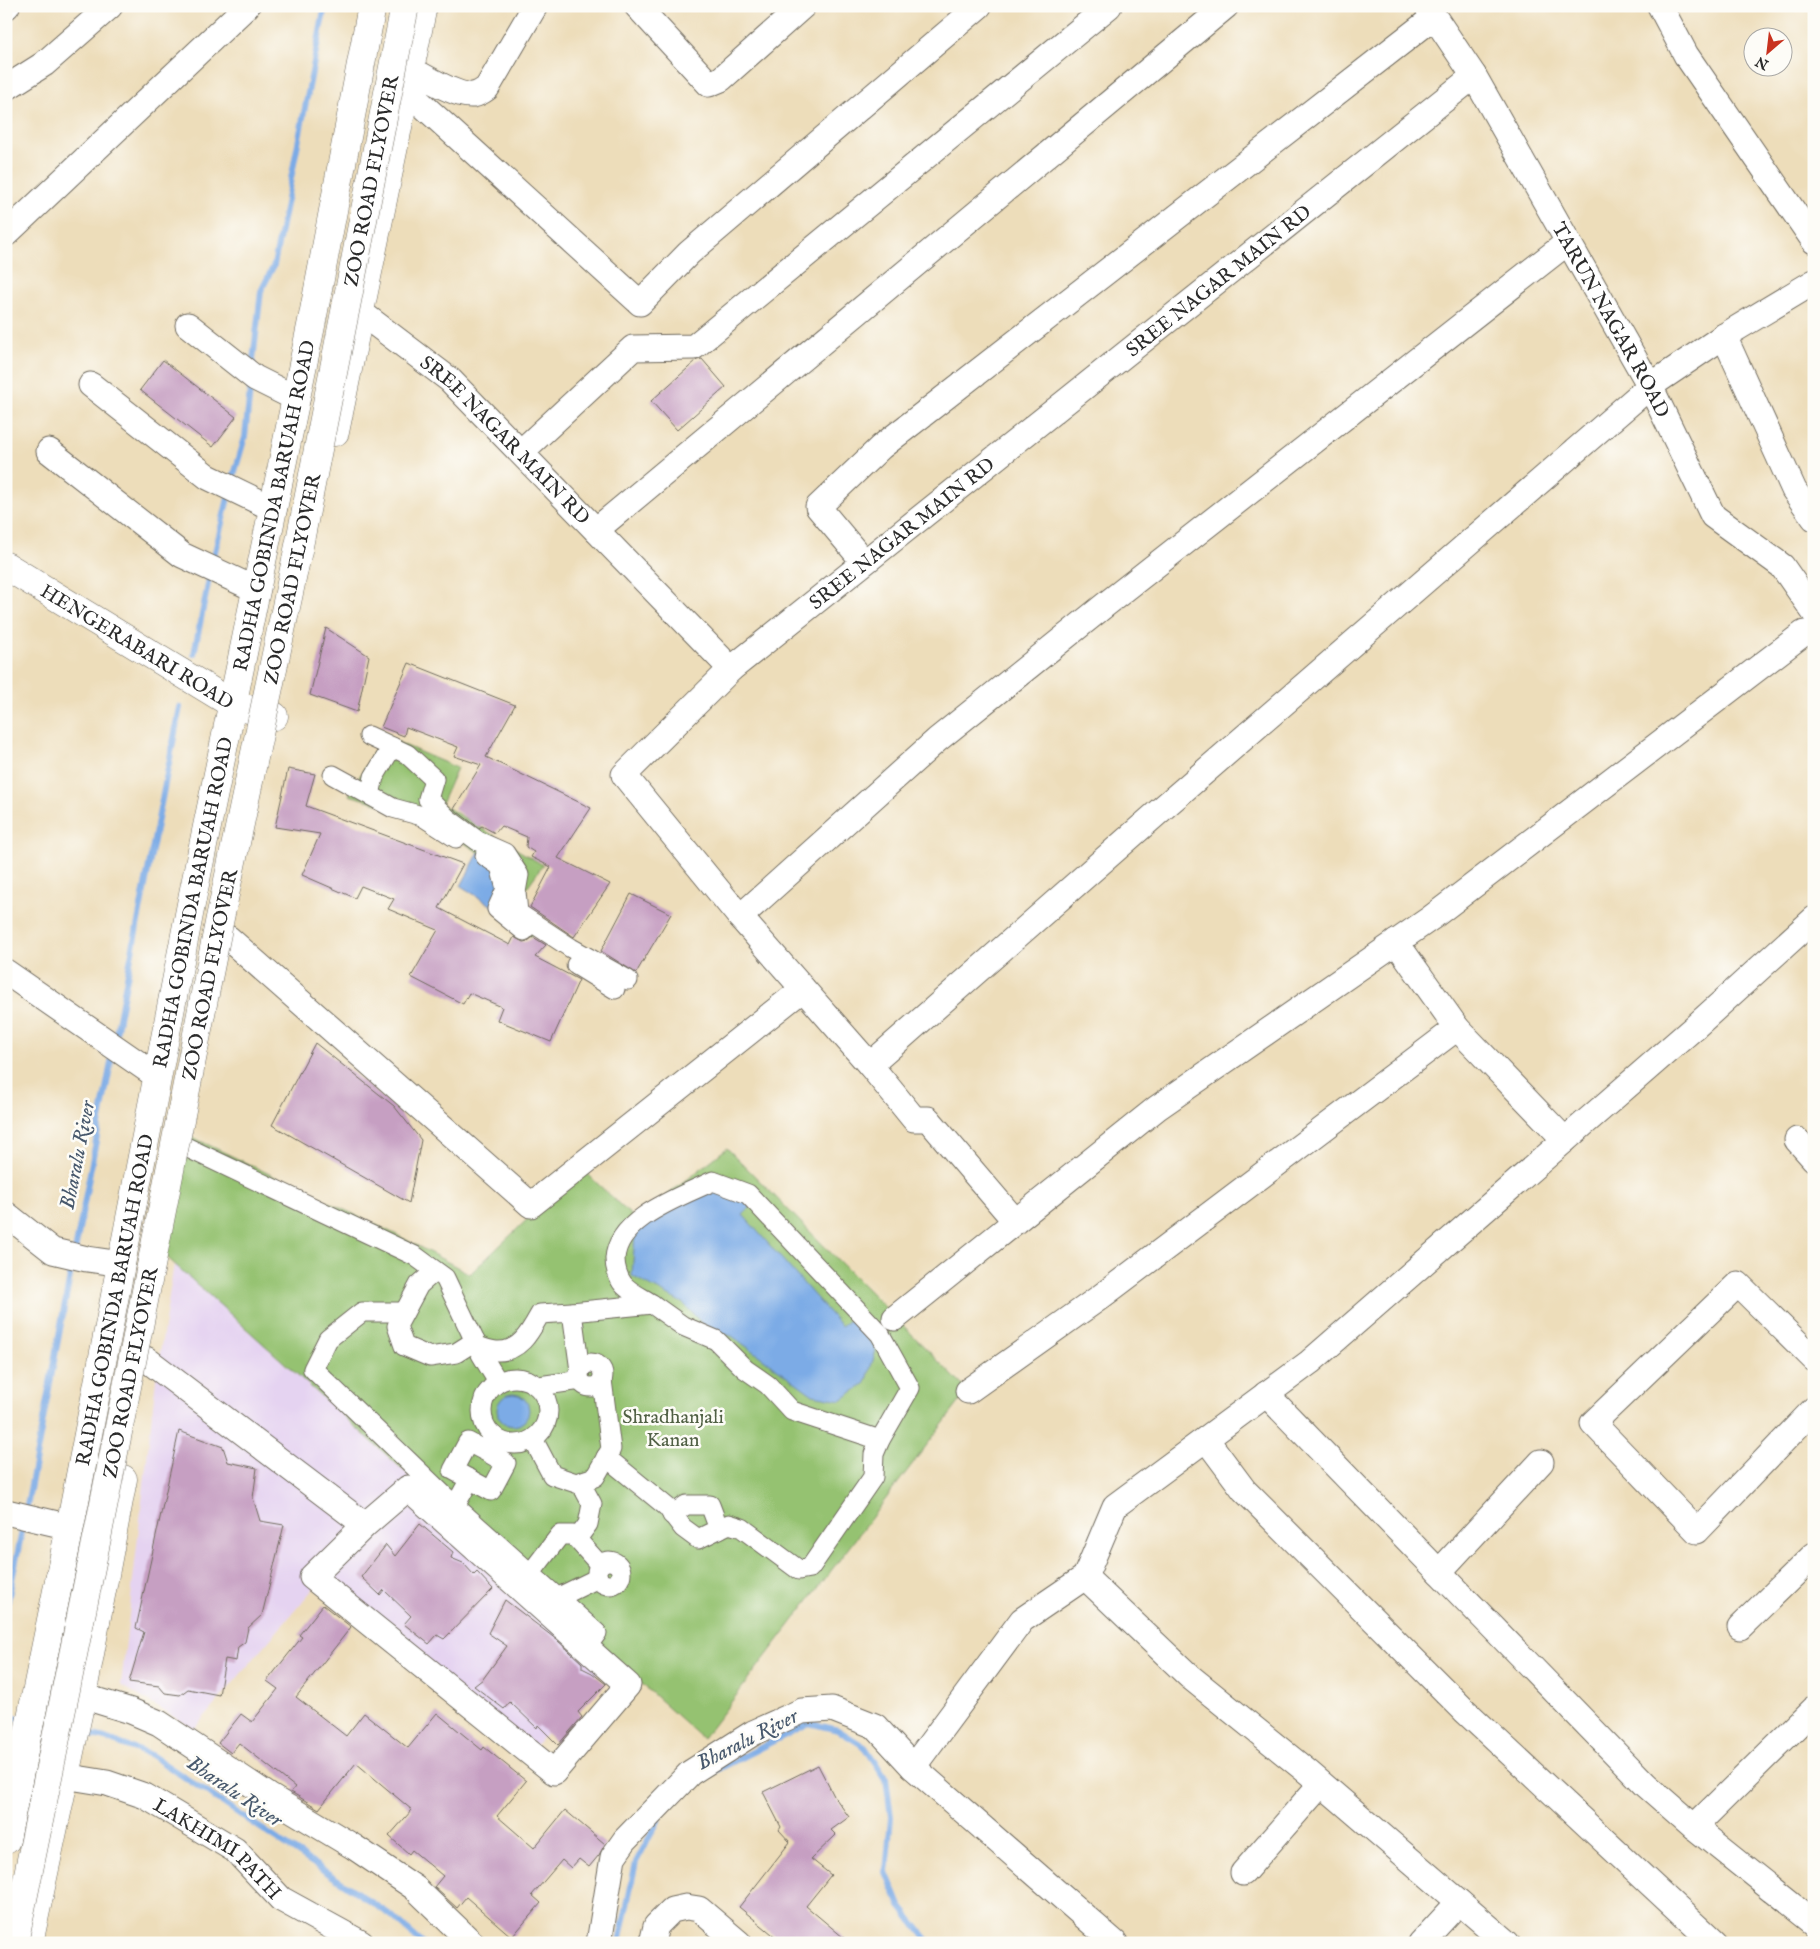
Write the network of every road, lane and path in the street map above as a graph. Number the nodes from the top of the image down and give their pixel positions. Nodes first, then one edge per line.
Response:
1 (110, 6) edge
2 (247, 6) edge
3 (372, 6) edge
4 (388, 6) edge
5 (404, 6) edge
6 (422, 6) edge
7 (535, 6) edge
8 (637, 6) edge
9 (802, 6) edge
10 (979, 6) edge
11 (1109, 6) edge
12 (1226, 6) edge
13 (1660, 6) edge
14 (1430, 11) edge
15 (1474, 76) junction
16 (408, 79) junction
17 (6, 88) edge
18 (6, 234) edge
19 (1568, 242) junction
20 (1814, 242) edge
21 (1814, 282) edge
22 (360, 312) junction
23 (188, 325) dead end
24 (1724, 336) junction
25 (91, 385) dead end
26 (1650, 386) junction
27 (296, 399) junction
28 (49, 451) dead end
29 (520, 452) junction
30 (274, 510) junction
31 (1814, 518) edge
32 (596, 530) junction
33 (864, 562) junction
34 (6, 566) edge
35 (257, 590) junction
36 (1814, 612) edge
37 (1814, 634) edge
38 (731, 669) junction
39 (234, 705) junction
40 (274, 716) junction
41 (370, 736) dead end
42 (392, 747) junction
43 (333, 775) dead end
44 (370, 794) junction
45 (740, 916) junction
46 (1814, 919) edge
47 (228, 938) junction
48 (1396, 942) junction
49 (6, 972) edge
50 (803, 989) junction
51 (1457, 1028) junction
52 (870, 1065) junction
53 (158, 1077) junction
54 (1565, 1140) junction
55 (1797, 1140) dead end
56 (186, 1147) junction
57 (1814, 1159) edge
58 (6, 1214) edge
59 (1015, 1221) junction
60 (122, 1264) junction
61 (435, 1271) junction
62 (652, 1304) junction
63 (404, 1312) junction
64 (572, 1312) junction
65 (895, 1318) dead end
66 (476, 1344) junction
67 (146, 1359) junction
68 (1814, 1359) edge
69 (585, 1380) junction
70 (498, 1382) junction
71 (539, 1386) junction
72 (968, 1391) dead end
73 (1266, 1394) junction
74 (1814, 1409) edge
75 (1206, 1438) junction
76 (533, 1439) junction
77 (880, 1440) junction
78 (490, 1443) junction
79 (606, 1457) junction
80 (1541, 1462) dead end
81 (470, 1479) junction
82 (580, 1482) junction
83 (455, 1506) junction
84 (9, 1513) edge
85 (672, 1515) junction
86 (365, 1525) junction
87 (70, 1527) junction
88 (718, 1529) junction
89 (577, 1539) junction
90 (1814, 1555) edge
91 (1439, 1572) junction
92 (530, 1574) junction
93 (1085, 1577) junction
94 (557, 1598) junction
95 (1740, 1627) dead end
96 (586, 1648) junction
97 (81, 1700) junction
98 (1814, 1709) edge
99 (19, 1745) edge
100 (66, 1766) junction
101 (912, 1767) junction
102 (1321, 1784) junction
103 (1694, 1827) junction
104 (6, 1840) edge
105 (1244, 1872) dead end
106 (6, 1898) edge
107 (1459, 1902) junction
108 (1814, 1923) edge
109 (14, 1943) edge
110 (28, 1943) edge
111 (361, 1943) edge
112 (472, 1943) edge
113 (599, 1943) edge
114 (652, 1943) edge
115 (739, 1943) edge
116 (1115, 1943) edge
117 (1421, 1943) edge
118 (1506, 1943) edge
119 (1714, 1943) edge

1 - 17 street
2 - 18 street
3 - 27 main road, RADHA GOBINDA BARUAH ROAD
4 - 106 main road, ZOO ROAD FLYOVER
5 - 109 main road, ZOO ROAD FLYOVER, bridge
6 - 16 main road, RADHA GOBINDA BARUAH ROAD
7 - 16 street
8 - 9 street
10 - 16 street
11 - 29 street
12 - 32 street
13 - 20 street
14 - 15 street, TARUN NAGAR ROAD
14 - 33 street
15 - 19 street, TARUN NAGAR ROAD
15 - 33 street, SREE NAGAR MAIN RD
16 - 22 main road, RADHA GOBINDA BARUAH ROAD
19 - 26 street, TARUN NAGAR ROAD
19 - 45 street
21 - 24 street
22 - 29 street, SREE NAGAR MAIN RD
22 - 40 main road, RADHA GOBINDA BARUAH ROAD
23 - 27 street
24 - 26 street
24 - 31 street
25 - 30 street
26 - 36 street, TARUN NAGAR ROAD
26 - 52 street
27 - 30 main road, RADHA GOBINDA BARUAH ROAD
28 - 35 street
29 - 32 street, SREE NAGAR MAIN RD
30 - 35 main road, RADHA GOBINDA BARUAH ROAD
32 - 38 street, SREE NAGAR MAIN RD
33 - 38 street, SREE NAGAR MAIN RD
34 - 39 main road, HENGERABARI ROAD
35 - 39 main road, RADHA GOBINDA BARUAH ROAD
37 - 48 street
38 - 45 street
39 - 40 main road, HENGERABARI ROAD
39 - 53 main road, RADHA GOBINDA BARUAH ROAD
40 - 47 main road, RADHA GOBINDA BARUAH ROAD
41 - 42 street
42 - 44 street
42 - 44 street
43 - 44 street
45 - 50 street
46 - 54 street
47 - 50 street
47 - 56 main road, RADHA GOBINDA BARUAH ROAD
48 - 51 street
48 - 59 street
49 - 53 street
50 - 52 street
51 - 54 street
51 - 72 street
52 - 59 street
53 - 60 main road, RADHA GOBINDA BARUAH ROAD
54 - 73 street
55 - 57 street
56 - 61 street
56 - 67 main road, RADHA GOBINDA BARUAH ROAD
58 - 60 street
59 - 65 street
60 - 87 main road, RADHA GOBINDA BARUAH ROAD
61 - 63 street
61 - 66 street
62 - 64 street
62 - 77 street
62 - 77 street
63 - 66 street
63 - 83 street
64 - 66 street
64 - 69 street
66 - 70 street
67 - 86 street
67 - 97 main road, RADHA GOBINDA BARUAH ROAD
68 - 74 street
69 - 71 street
69 - 79 street
70 - 71 street
70 - 78 street
71 - 76 street
73 - 75 street
73 - 91 street
75 - 93 street
75 - 119 street
76 - 78 street
76 - 82 street
77 - 88 street
78 - 81 street
78 - 81 street
79 - 82 street
79 - 85 street
80 - 91 street
81 - 83 street
82 - 89 street
83 - 92 street
84 - 87 street
85 - 88 street
85 - 88 street
86 - 96 street
86 - 96 street
87 - 99 main road, RADHA GOBINDA BARUAH ROAD
89 - 92 street
89 - 94 street
90 - 95 street
91 - 103 street
92 - 94 street
93 - 101 street
93 - 102 street
94 - 96 street
97 - 100 main road, RADHA GOBINDA BARUAH ROAD
97 - 112 street
98 - 103 street
99 - 104 main road, RADHA GOBINDA BARUAH ROAD
100 - 110 main road, RADHA GOBINDA BARUAH ROAD
100 - 111 street, LAKHIMI PATH
101 - 113 street
101 - 116 street
102 - 105 street
102 - 107 street
103 - 108 street
107 - 117 street
107 - 118 street
114 - 115 street

